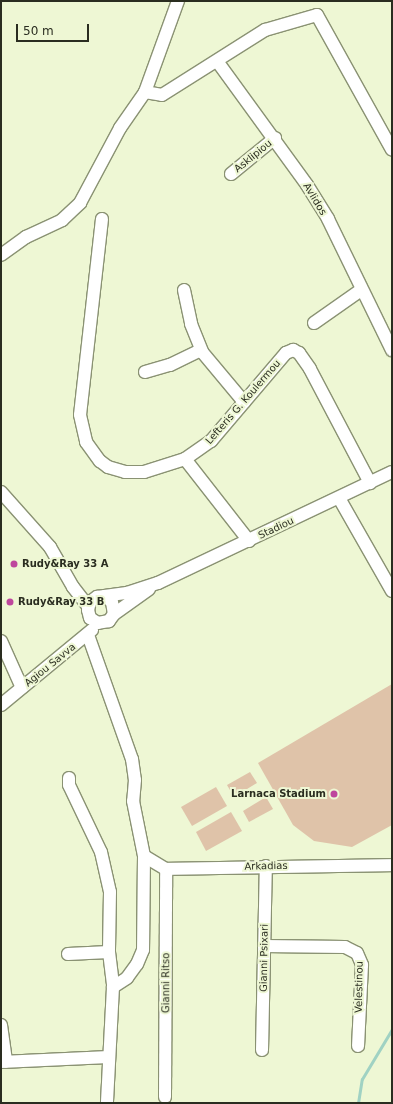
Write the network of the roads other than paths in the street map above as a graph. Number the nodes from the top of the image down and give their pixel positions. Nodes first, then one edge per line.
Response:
1 (178, 1) edge
2 (217, 61) junction
3 (145, 92) junction
4 (275, 138) junction
5 (392, 150) edge
6 (231, 174) dead end
7 (102, 219) dead end
8 (1, 255) edge
9 (184, 290) dead end
10 (361, 290) junction
11 (314, 323) dead end
12 (391, 346) edge
13 (202, 350) junction
14 (145, 372) dead end
15 (244, 402) junction
16 (185, 459) junction
17 (392, 472) edge
18 (370, 483) junction
19 (1, 492) edge
20 (339, 498) junction
21 (249, 541) junction
22 (158, 583) junction
23 (392, 591) edge
24 (105, 596) junction
25 (88, 606) junction
26 (114, 614) junction
27 (98, 623) junction
28 (88, 635) junction
29 (1, 641) edge
30 (22, 688) junction
31 (1, 705) edge
32 (69, 778) dead end
33 (144, 856) junction
34 (392, 865) edge
35 (266, 866) junction
36 (166, 869) junction
37 (264, 946) junction
38 (109, 952) junction
39 (68, 954) dead end
40 (113, 987) junction
41 (1, 1025) edge
42 (358, 1046) dead end
43 (262, 1050) dead end
44 (109, 1057) junction
45 (4, 1062) edge
46 (165, 1097) dead end
47 (107, 1103) edge

1 - 3 street
2 - 3 street
2 - 4 street, Avlidos
2 - 5 street
3 - 8 street
4 - 6 street, Asklipiou
4 - 10 street, Avlidos
7 - 16 street, Lefteris G. Koulermou
9 - 13 street
10 - 11 street
10 - 12 street, Avlidos
13 - 14 street
13 - 15 street
15 - 16 street, Lefteris G. Koulermou
15 - 18 street, Lefteris G. Koulermou
16 - 21 street
17 - 18 street, Stadiou
18 - 20 street, Stadiou
19 - 25 street
20 - 21 street, Stadiou
20 - 23 street
21 - 22 street, Stadiou
22 - 24 street, Stadiou
22 - 26 street, Stadiou
24 - 25 street
24 - 26 street
25 - 27 street
26 - 27 street
27 - 28 street, Agiou Savva
28 - 30 street, Agiou Savva
28 - 33 street
29 - 30 street
30 - 31 street, Agiou Savva
32 - 38 street
33 - 36 street
33 - 40 street
34 - 35 street, Arkadias
35 - 36 street, Arkadias
35 - 37 street, Gianni Psixari
36 - 46 street, Gianni Ritso
37 - 42 street, Velestinou
37 - 43 street, Gianni Psixari
38 - 39 street
38 - 40 street
40 - 44 street
41 - 45 street
44 - 45 street
44 - 47 street

